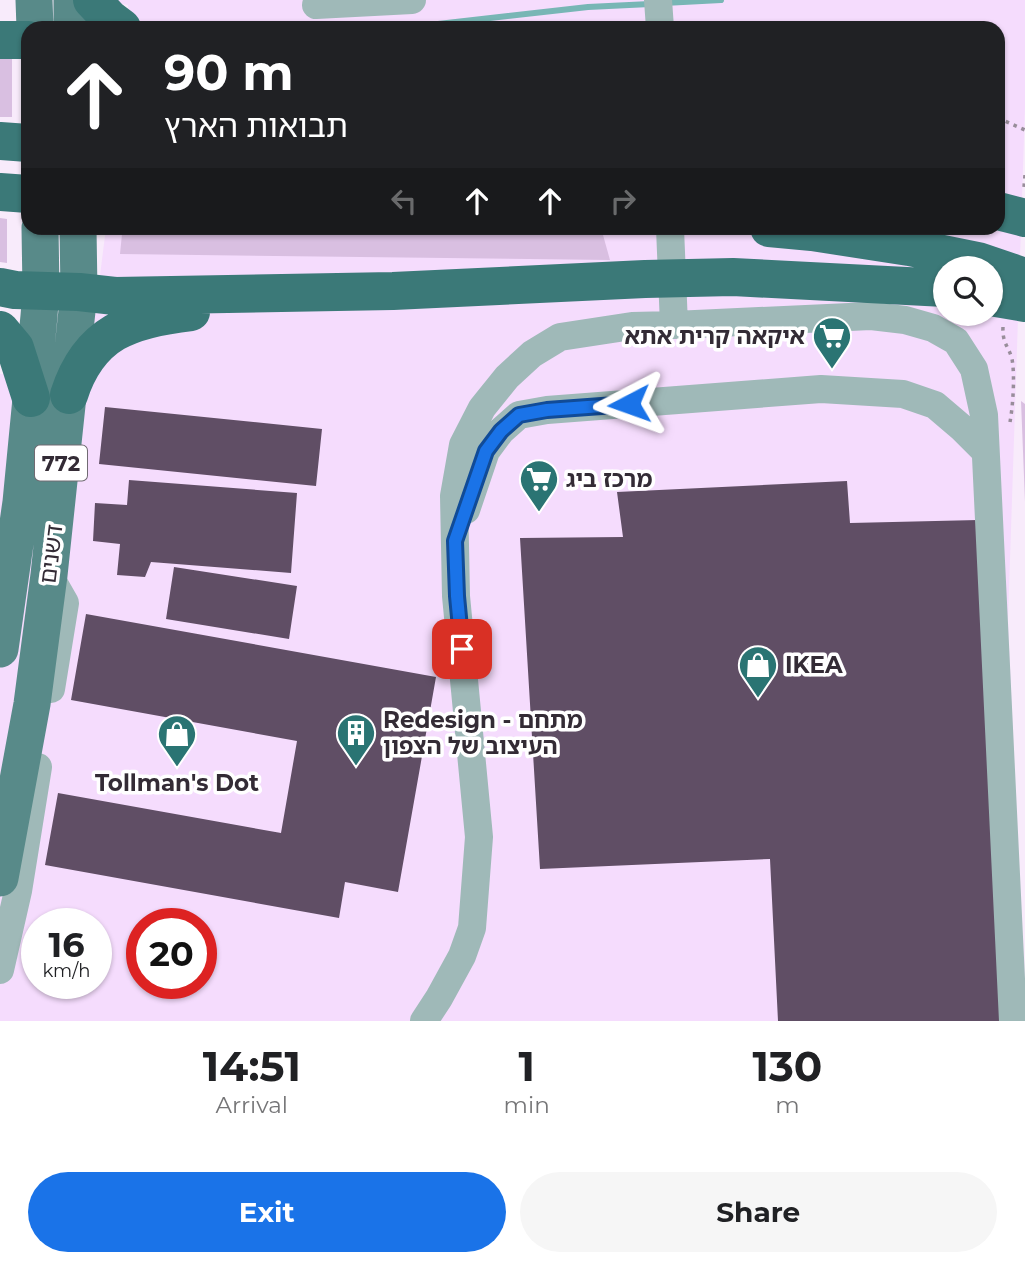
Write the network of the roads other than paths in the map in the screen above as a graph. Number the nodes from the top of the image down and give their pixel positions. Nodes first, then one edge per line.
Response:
1 (34, 0) edge
2 (72, 0) edge
3 (92, 0) edge
4 (412, 0) edge
5 (658, 0) edge
6 (316, 5) dead end
7 (35, 21) edge
8 (72, 21) edge
9 (113, 21) edge
10 (660, 21) edge
11 (0, 40) edge
12 (21, 40) edge
13 (0, 141) edge
14 (21, 142) edge
15 (0, 192) edge
16 (21, 194) edge
17 (40, 235) edge
18 (78, 235) edge
19 (670, 235) edge
20 (831, 235) edge
21 (1025, 277) edge
22 (0, 287) edge
23 (933, 287) edge
24 (41, 290) junction
25 (79, 292) junction
26 (354, 292) junction
27 (674, 325) junction
28 (0, 330) edge
29 (69, 395) junction
30 (32, 398) junction
31 (985, 451) junction
32 (11, 515) edge
33 (455, 541) junction
34 (49, 575) junction
35 (0, 649) edge
36 (0, 878) edge
37 (0, 970) edge
38 (424, 1021) edge
39 (1013, 1021) edge

1 - 7 main road
2 - 8 main road
3 - 9 highway
4 - 6 street
5 - 10 street
11 - 12 highway
13 - 14 highway
15 - 16 highway
17 - 24 main road, דשנים / 772
18 - 25 main road, דשנים / 772
19 - 27 street
20 - 21 highway
22 - 24 highway
23 - 26 highway
24 - 25 highway
24 - 30 main road, דשנים / 772
25 - 26 highway
25 - 29 main road, דשנים / 772
26 - 29 highway
27 - 31 street
27 - 33 street
28 - 30 highway
29 - 34 main road, דשנים / 772
30 - 32 main road, דשנים / 772
31 - 33 street
31 - 39 street
32 - 35 main road, דשנים / 772
33 - 38 street
34 - 36 main road, דשנים / 772
34 - 37 street

